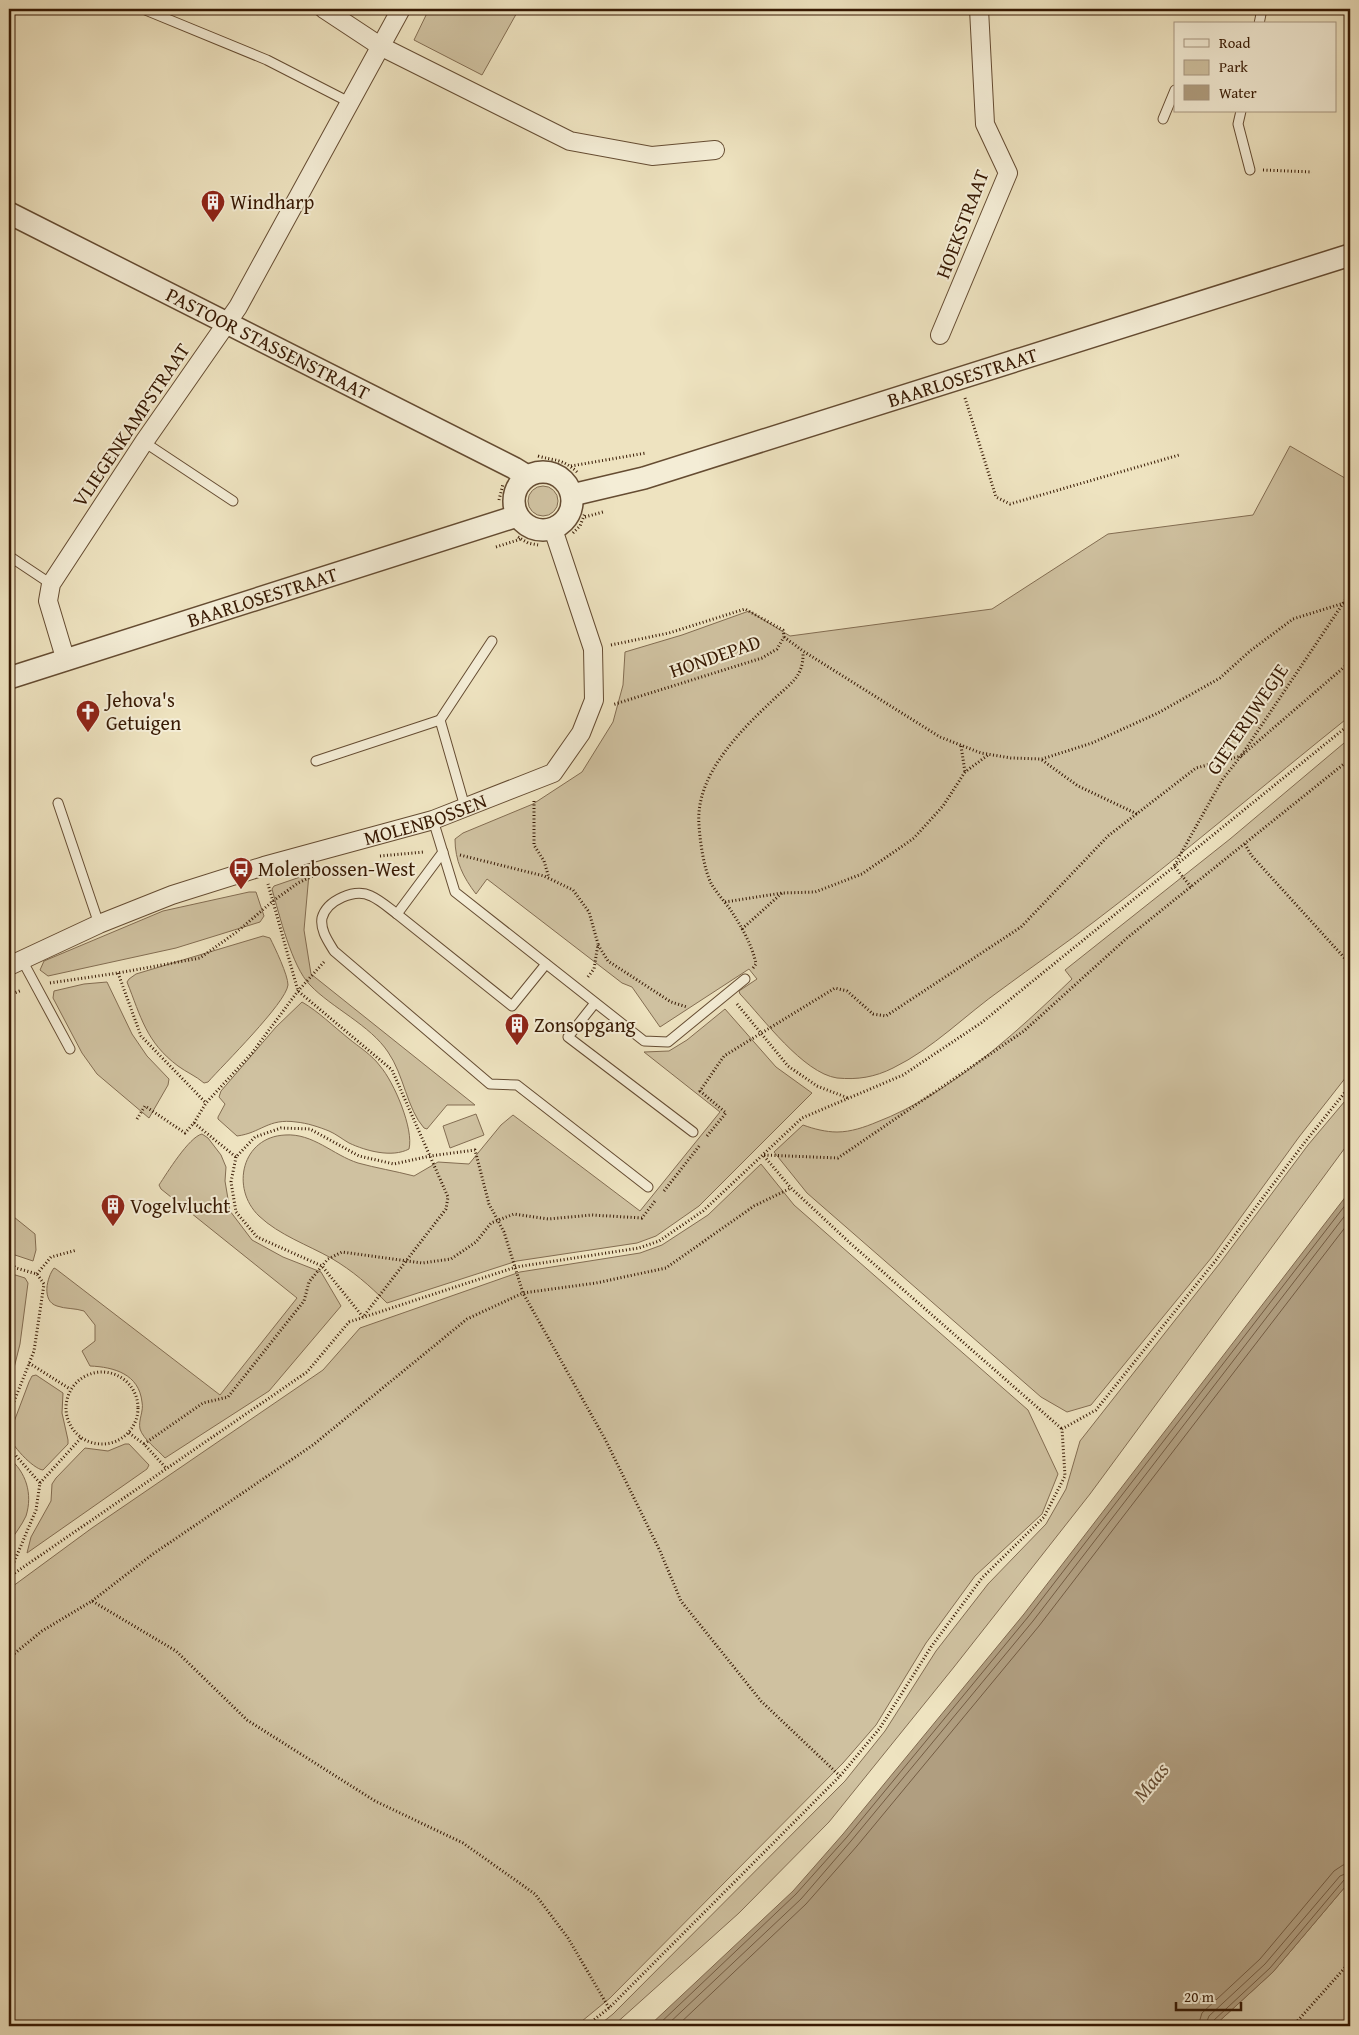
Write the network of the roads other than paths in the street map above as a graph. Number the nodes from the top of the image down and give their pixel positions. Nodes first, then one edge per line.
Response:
1 (143, 9) edge
2 (324, 9) edge
3 (401, 9) edge
4 (979, 9) edge
5 (1262, 9) edge
6 (1259, 22) edge
7 (380, 46) junction
8 (1174, 92) edge
9 (349, 102) junction
10 (1241, 112) edge
11 (1163, 119) dead end
12 (715, 150) dead end
13 (1250, 170) road end
14 (9, 213) edge
15 (1350, 255) edge
16 (226, 324) junction
17 (940, 335) dead end
18 (144, 442) junction
19 (520, 472) junction
20 (579, 493) junction
21 (233, 501) dead end
22 (511, 519) junction
23 (555, 536) junction
24 (9, 556) edge
25 (51, 584) junction
26 (492, 641) dead end
27 (66, 660) junction
28 (9, 678) edge
29 (440, 720) junction
30 (316, 761) dead end
31 (58, 803) dead end
32 (465, 807) junction
33 (433, 820) junction
34 (443, 852) junction
35 (397, 914) junction
36 (99, 924) junction
37 (15, 963) edge
38 (546, 964) junction
39 (745, 979) road end
40 (595, 1003) junction
41 (70, 1049) dead end
42 (693, 1132) dead end
43 (648, 1186) dead end

1 - 9 lane
2 - 7 street
3 - 7 street, VLIEGENKAMPSTRAAT
4 - 17 street, HOEKSTRAAT
5 - 6 lane
7 - 9 street, VLIEGENKAMPSTRAAT
7 - 12 street
8 - 11 lane
9 - 16 street, VLIEGENKAMPSTRAAT
10 - 13 lane
14 - 16 street, PASTOOR STASSENSTRAAT
15 - 20 street, BAARLOSESTRAAT
16 - 18 street, VLIEGENKAMPSTRAAT
16 - 19 street, PASTOOR STASSENSTRAAT
18 - 21 lane
18 - 25 street, VLIEGENKAMPSTRAAT
19 - 20 street
19 - 22 street
20 - 23 street
22 - 23 street
22 - 27 street, BAARLOSESTRAAT
23 - 32 street, MOLENBOSSEN
24 - 25 lane
25 - 27 street
26 - 29 lane
27 - 28 street, BAARLOSESTRAAT
29 - 30 lane
29 - 32 lane
31 - 36 lane
32 - 33 street, MOLENBOSSEN
33 - 34 lane
33 - 36 street, MOLENBOSSEN
34 - 35 lane
34 - 38 lane
35 - 38 lane
35 - 43 lane
36 - 37 street, MOLENBOSSEN
37 - 41 lane
38 - 40 lane
39 - 40 lane
40 - 42 lane

